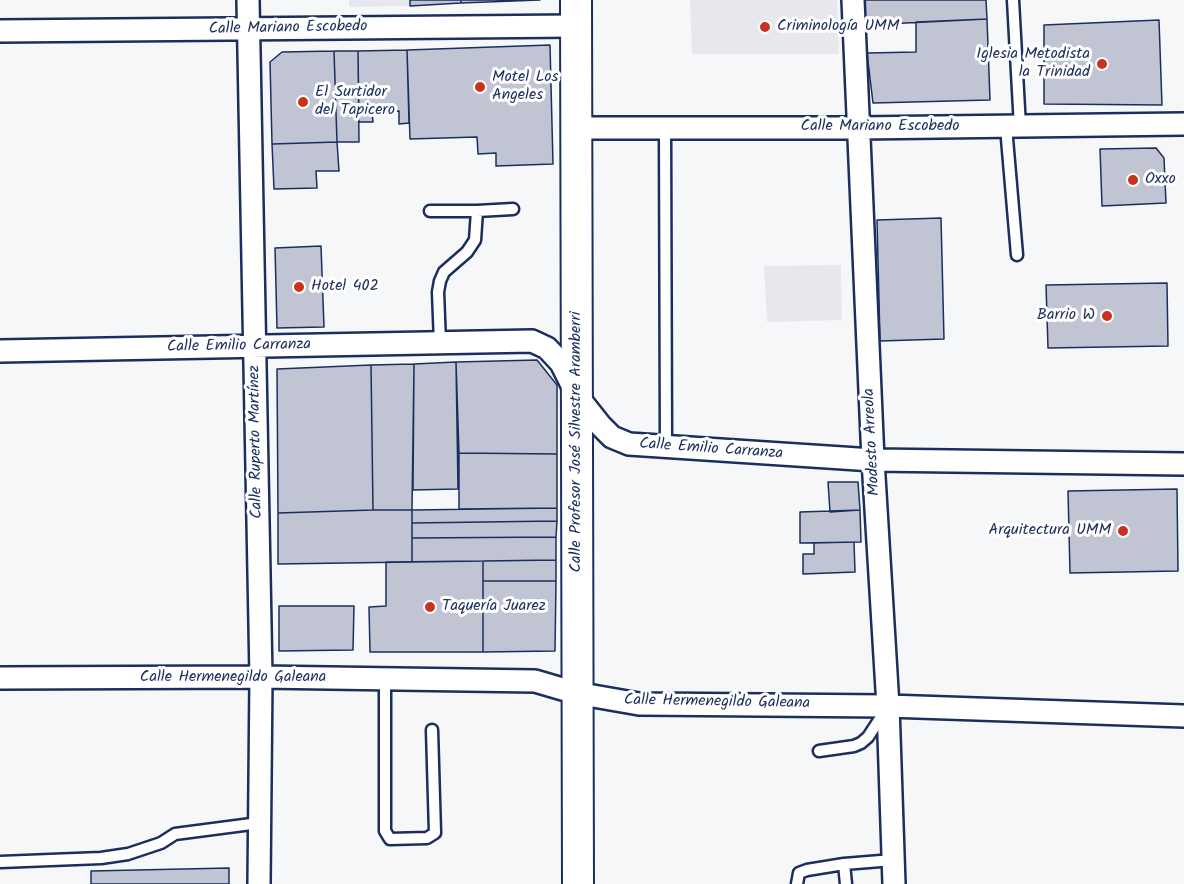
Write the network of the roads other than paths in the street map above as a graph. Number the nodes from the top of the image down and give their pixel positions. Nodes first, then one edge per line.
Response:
1 (248, 0) edge
2 (853, 0) edge
3 (1013, 0) edge
4 (575, 13) edge
5 (247, 29) junction
6 (0, 31) edge
7 (1184, 124) edge
8 (665, 127) junction
9 (1013, 127) junction
10 (577, 128) junction
11 (860, 128) junction
12 (513, 210) dead end
13 (430, 211) dead end
14 (477, 211) junction
15 (1017, 255) dead end
16 (440, 343) junction
17 (255, 346) junction
18 (0, 351) edge
19 (578, 397) junction
20 (666, 448) junction
21 (873, 460) junction
22 (1184, 464) edge
23 (261, 676) junction
24 (0, 678) edge
25 (385, 679) junction
26 (576, 693) junction
27 (888, 706) junction
28 (1184, 716) edge
29 (432, 730) dead end
30 (819, 751) dead end
31 (259, 823) junction
32 (893, 860) junction
33 (0, 862) edge
34 (844, 864) junction
35 (259, 884) edge
36 (578, 884) edge
37 (797, 884) edge
38 (846, 884) edge
39 (894, 884) edge

1 - 5 street, Calle Ruperto Martínez
2 - 11 street, Modesto Arreola
3 - 9 lane
4 - 5 street, Calle Mariano Escobedo
4 - 10 main road, Calle Profesor José Silvestre Aramberri
5 - 6 street, Calle Mariano Escobedo
5 - 17 street, Calle Ruperto Martínez
7 - 9 street, Calle Mariano Escobedo
8 - 10 street, Calle Mariano Escobedo
8 - 11 street, Calle Mariano Escobedo
8 - 20 lane
9 - 11 street, Calle Mariano Escobedo
9 - 15 lane
10 - 19 main road, Calle Profesor José Silvestre Aramberri
11 - 21 street, Modesto Arreola
12 - 14 lane
13 - 14 lane
14 - 16 lane
16 - 17 street, Calle Emilio Carranza
16 - 19 street, Calle Emilio Carranza
17 - 18 street, Calle Emilio Carranza
17 - 23 street, Calle Ruperto Martínez
19 - 20 street, Calle Emilio Carranza
19 - 26 main road, Calle Profesor José Silvestre Aramberri
20 - 21 street, Calle Emilio Carranza
21 - 22 street, Calle Emilio Carranza
21 - 27 street, Modesto Arreola
23 - 24 street, Calle Hermenegildo Galeana
23 - 25 street, Calle Hermenegildo Galeana
23 - 31 street, Calle Ruperto Martínez
25 - 26 street, Calle Hermenegildo Galeana
25 - 29 lane
26 - 27 street, Calle Hermenegildo Galeana
26 - 36 main road, Calle Profesor José Silvestre Aramberri
27 - 28 street, Calle Hermenegildo Galeana
27 - 30 lane
27 - 32 street, Modesto Arreola
31 - 33 lane
31 - 35 street, Calle Ruperto Martínez
32 - 34 lane
32 - 39 street, Modesto Arreola
34 - 37 lane
34 - 38 lane

